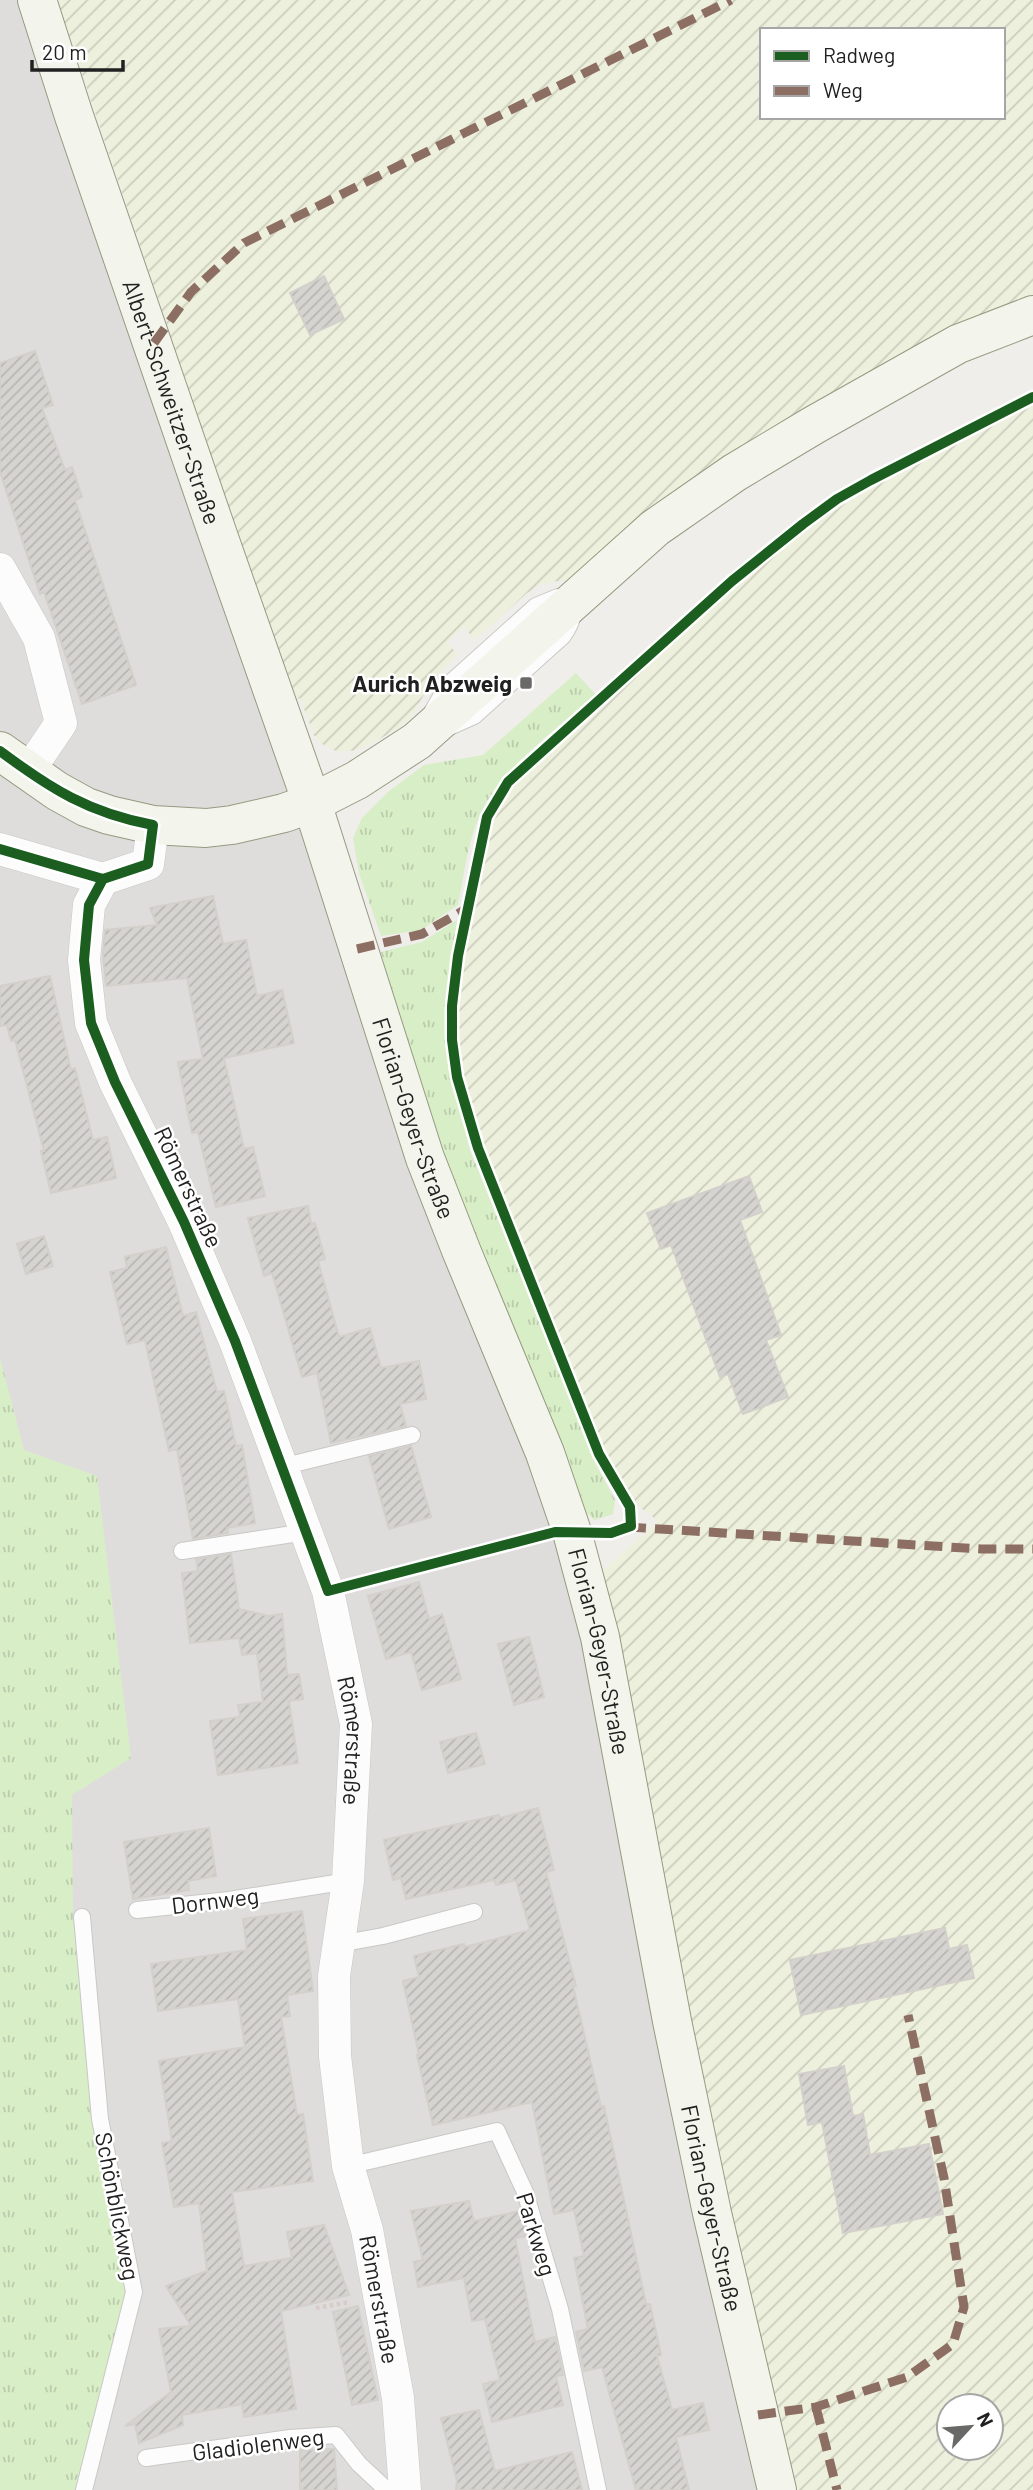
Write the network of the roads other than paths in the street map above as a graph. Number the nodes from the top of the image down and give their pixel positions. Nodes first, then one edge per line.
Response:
1 (37, 0) edge
2 (1033, 315) edge
3 (0, 569) edge
4 (14, 761) edge
5 (312, 803) junction
6 (153, 825) junction
7 (0, 849) edge
8 (103, 879) junction
9 (412, 1436) dead end
10 (281, 1467) junction
11 (306, 1532) junction
12 (182, 1551) dead end
13 (348, 1881) junction
14 (136, 1910) dead end
15 (474, 1912) dead end
16 (82, 1917) dead end
17 (340, 1944) junction
18 (348, 2166) junction
19 (146, 2458) dead end
20 (84, 2490) edge
21 (387, 2490) edge
22 (405, 2490) edge
23 (598, 2490) edge
24 (777, 2490) edge

1 - 5 street, Albert-Schweitzer-Straße
2 - 5 street
3 - 4 street
4 - 6 street
5 - 6 street
5 - 24 street, Florian-Geyer-Straße
6 - 8 street
7 - 8 street
8 - 10 street, Römerstraße
9 - 10 lane
10 - 11 street, Römerstraße
11 - 12 lane
11 - 13 street, Römerstraße
13 - 14 lane, Dornweg
13 - 17 street, Römerstraße
15 - 17 lane
16 - 20 lane, Schönblickweg
17 - 18 street, Römerstraße
18 - 22 street, Römerstraße
18 - 23 lane, Parkweg
19 - 21 lane, Gladiolenweg

